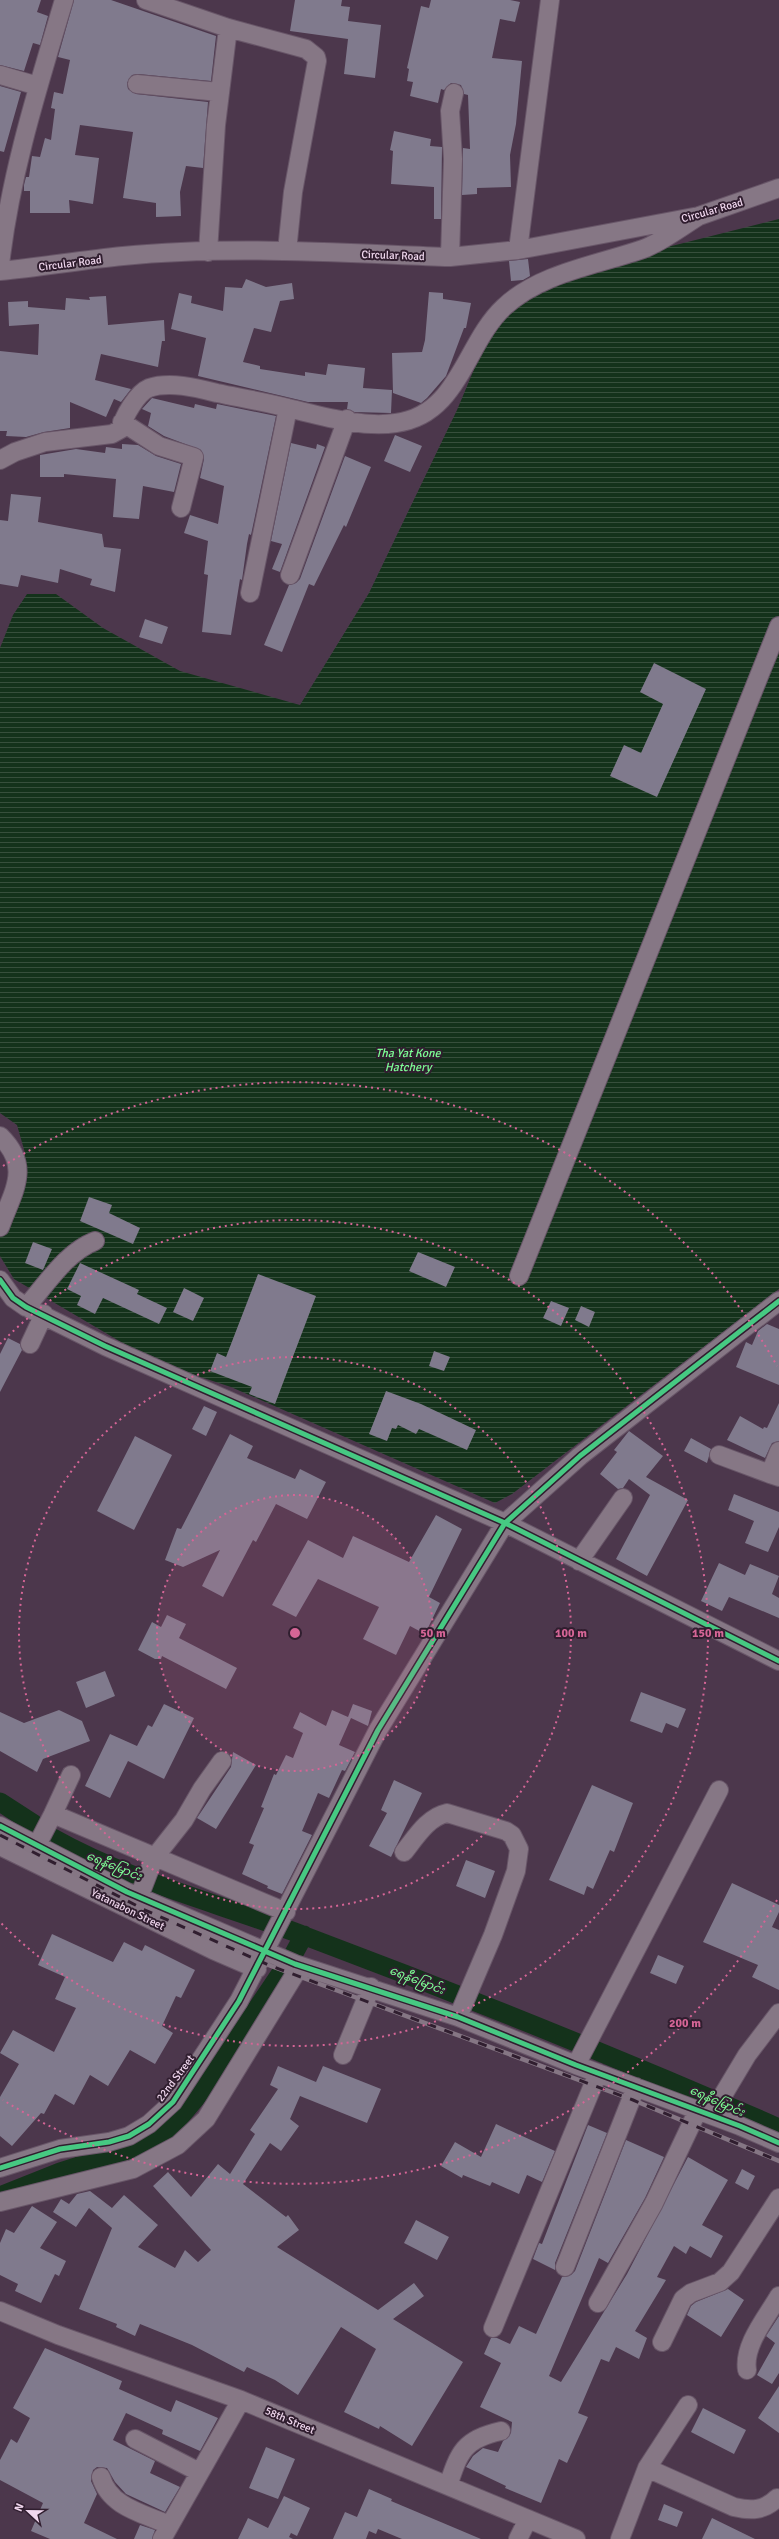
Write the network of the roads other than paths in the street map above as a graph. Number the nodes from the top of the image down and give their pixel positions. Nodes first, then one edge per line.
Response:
1 (64, 0) edge
2 (146, 0) edge
3 (550, 0) edge
4 (228, 28) junction
5 (0, 75) edge
6 (137, 84) dead end
7 (38, 86) junction
8 (219, 92) junction
9 (454, 93) dead end
10 (779, 188) edge
11 (699, 216) junction
12 (518, 250) junction
13 (287, 251) junction
14 (208, 252) junction
15 (450, 257) junction
16 (0, 265) edge
17 (0, 271) edge
18 (288, 408) junction
19 (347, 419) junction
20 (122, 422) junction
21 (0, 460) edge
22 (181, 508) dead end
23 (290, 575) dead end
24 (250, 593) dead end
25 (779, 626) edge
26 (0, 1136) edge
27 (0, 1227) edge
28 (95, 1241) dead end
29 (519, 1276) dead end
30 (0, 1280) edge
31 (779, 1300) edge
32 (26, 1307) junction
33 (44, 1314) junction
34 (30, 1344) dead end
35 (779, 1451) edge
36 (719, 1455) dead end
37 (775, 1475) edge
38 (623, 1498) dead end
39 (505, 1523) junction
40 (579, 1561) junction
41 (779, 1661) edge
42 (222, 1761) dead end
43 (71, 1775) dead end
44 (719, 1790) dead end
45 (51, 1819) junction
46 (0, 1826) edge
47 (38, 1843) junction
48 (0, 1846) edge
49 (404, 1852) dead end
50 (146, 1878) junction
51 (284, 1916) junction
52 (271, 1950) junction
53 (298, 1965) junction
54 (257, 1969) junction
55 (371, 1987) junction
56 (779, 2013) edge
57 (458, 2018) junction
58 (343, 2055) dead end
59 (576, 2065) junction
60 (598, 2073) junction
61 (636, 2087) junction
62 (704, 2112) junction
63 (779, 2143) edge
64 (0, 2168) edge
65 (779, 2198) edge
66 (0, 2202) edge
67 (565, 2267) dead end
68 (779, 2296) edge
69 (598, 2303) dead end
70 (0, 2311) edge
71 (493, 2328) dead end
72 (662, 2342) dead end
73 (747, 2370) dead end
74 (241, 2400) junction
75 (688, 2406) dead end
76 (501, 2431) dead end
77 (135, 2440) dead end
78 (647, 2468) junction
79 (199, 2472) junction
80 (101, 2477) dead end
81 (448, 2486) junction
82 (777, 2498) dead end
83 (528, 2519) junction
84 (165, 2532) edge
85 (518, 2539) edge
86 (576, 2539) edge
87 (620, 2539) edge

1 - 7 street
2 - 4 street
3 - 12 street
4 - 8 street
4 - 13 street
5 - 7 street
6 - 8 street
7 - 16 street
8 - 14 street
9 - 15 street
10 - 11 street, Circular Road
11 - 12 street, Circular Road
11 - 19 street
12 - 15 street, Circular Road
13 - 14 street, Circular Road
13 - 15 street, Circular Road
14 - 17 street, Circular Road
18 - 19 street
18 - 20 street
18 - 24 street
19 - 23 street
20 - 21 street
20 - 22 street
25 - 29 street
26 - 27 street
28 - 32 street
30 - 32 street
31 - 39 street, 22nd Street
32 - 33 street
33 - 34 street
33 - 39 street
35 - 37 street
36 - 37 street
38 - 40 street
39 - 40 street
39 - 51 street, 22nd Street
40 - 41 street
42 - 50 street
43 - 45 street
44 - 59 street
45 - 47 street
45 - 50 street
46 - 47 street
47 - 50 street
48 - 54 street, Yatanabon Street
49 - 57 street
50 - 51 street
50 - 52 street
51 - 52 street, 22nd Street
52 - 53 street
52 - 54 street, 22nd Street
53 - 55 street
53 - 66 street
54 - 64 street, 22nd Street
55 - 57 street
55 - 58 street
56 - 62 street
57 - 59 street
59 - 60 street
60 - 61 street
60 - 71 street
61 - 62 street
61 - 67 street
62 - 63 street
62 - 69 street
65 - 72 street
68 - 73 street
70 - 74 street, 58th Street
74 - 79 street
74 - 81 street, 58th Street
75 - 78 street
76 - 81 street
77 - 79 street
78 - 82 street
78 - 87 street
79 - 84 street
80 - 84 street
81 - 83 street, 58th Street
83 - 85 street
83 - 86 street, 58th Street

